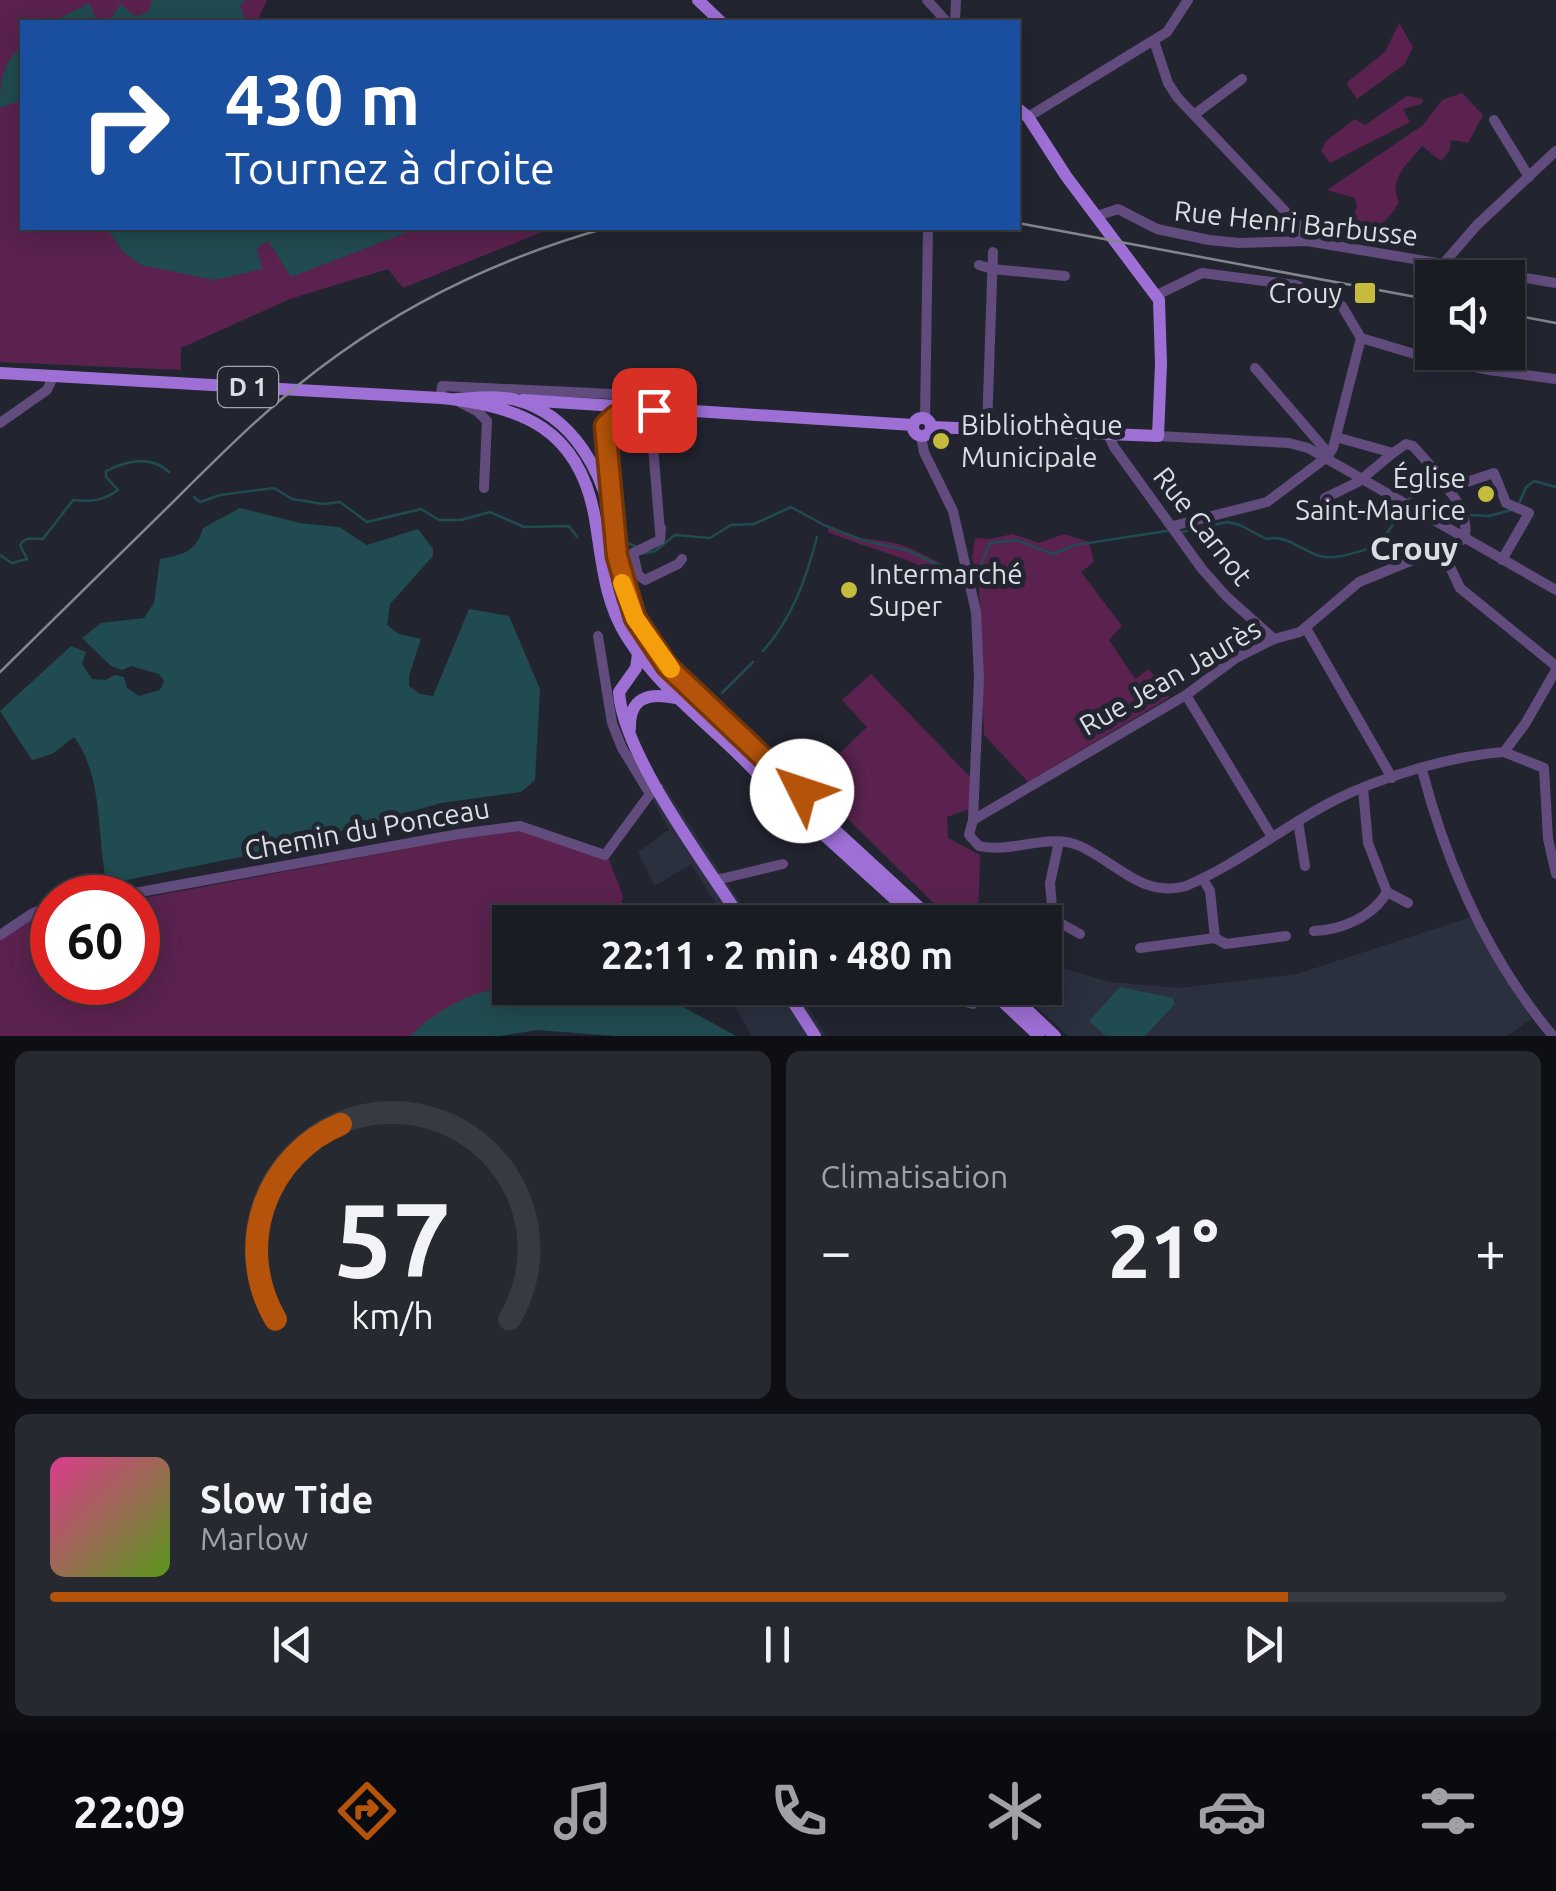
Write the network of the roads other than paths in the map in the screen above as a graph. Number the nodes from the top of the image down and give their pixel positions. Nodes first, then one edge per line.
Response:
1 (698, 0) edge
2 (926, 0) edge
3 (1188, 0) edge
4 (719, 20) edge
5 (945, 20) edge
6 (1154, 42) junction
7 (1242, 79) dead end
8 (1023, 113) edge
9 (1195, 114) junction
10 (1494, 120) dead end
11 (1556, 151) edge
12 (1529, 176) junction
13 (1096, 216) junction
14 (928, 230) edge
15 (1307, 241) junction
16 (992, 252) dead end
17 (1420, 260) edge
18 (1447, 260) edge
19 (978, 264) dead end
20 (992, 269) junction
21 (1064, 276) dead end
22 (1525, 278) edge
23 (1556, 283) edge
24 (1158, 295) junction
25 (1361, 338) junction
26 (1255, 368) dead end
27 (0, 373) edge
28 (667, 374) dead end
29 (54, 375) junction
30 (1556, 378) edge
31 (449, 398) junction
32 (515, 400) junction
33 (580, 403) junction
34 (654, 403) junction
35 (628, 408) junction
36 (556, 421) junction
37 (0, 423) edge
38 (923, 427) junction
39 (987, 428) junction
40 (604, 429) junction
41 (1108, 434) junction
42 (1158, 436) junction
43 (1336, 437) junction
44 (560, 442) junction
45 (585, 452) junction
46 (1393, 453) junction
47 (1328, 455) junction
48 (1363, 479) junction
49 (484, 488) dead end
50 (1450, 492) junction
51 (1324, 498) dead end
52 (612, 525) junction
53 (1173, 526) junction
54 (1464, 538) junction
55 (1442, 550) junction
56 (682, 558) dead end
57 (1502, 560) junction
58 (1556, 590) edge
59 (1306, 628) junction
60 (598, 636) dead end
61 (1274, 638) junction
62 (638, 654) junction
63 (1556, 668) edge
64 (1186, 694) junction
65 (675, 698) junction
66 (634, 746) junction
67 (1504, 752) junction
68 (1550, 767) edge
69 (1422, 770) junction
70 (780, 771) junction
71 (1392, 778) junction
72 (767, 786) junction
73 (1363, 789) junction
74 (654, 791) junction
75 (802, 791) junction
76 (790, 804) junction
77 (974, 820) junction
78 (1298, 821) junction
79 (1272, 836) junction
80 (1059, 842) junction
81 (783, 864) dead end
82 (1306, 866) dead end
83 (1556, 874) edge
84 (1203, 879) junction
85 (716, 880) junction
86 (160, 888) edge
87 (1387, 892) junction
88 (1408, 902) dead end
89 (732, 905) edge
90 (901, 905) edge
91 (916, 905) edge
92 (1052, 905) edge
93 (30, 918) edge
94 (1062, 924) edge
95 (1314, 931) dead end
96 (1080, 934) dead end
97 (0, 935) edge
98 (1286, 936) dead end
99 (1215, 938) junction
100 (1140, 948) dead end
101 (795, 1005) edge
102 (1006, 1005) edge
103 (1022, 1005) edge
104 (815, 1036) edge
105 (1039, 1036) edge
106 (1055, 1036) edge
107 (1553, 1036) edge

1 - 4 main road
2 - 5 street
3 - 6 street
6 - 8 street
6 - 9 street
7 - 9 street
8 - 13 main road
9 - 15 street
10 - 12 street
11 - 12 street
12 - 18 street
13 - 15 street, Rue Henri Barbusse
13 - 24 main road
14 - 38 street
15 - 17 street, Rue Henri Barbusse
16 - 20 street
19 - 20 street
20 - 21 street
20 - 39 street
22 - 23 street, Rue Henri Barbusse
24 - 25 street
24 - 42 main road
25 - 30 street
25 - 43 street
26 - 47 street
27 - 29 main road, D 1
28 - 34 street
29 - 31 main road, D 1
29 - 37 street
31 - 32 main road, D 1
31 - 34 street
31 - 44 main road, D 1
31 - 49 street
32 - 33 main road
32 - 36 main road, D 1
33 - 35 main road
33 - 36 main road
33 - 40 main road
34 - 35 main road
34 - 38 main road
34 - 56 street
35 - 40 main road
36 - 44 main road
36 - 45 main road, D 1
38 - 39 main road
38 - 77 street
39 - 41 main road
40 - 45 main road
40 - 52 main road
41 - 42 main road
41 - 53 street, Rue Carnot
42 - 47 street
43 - 46 street
43 - 47 street
44 - 45 main road
44 - 62 main road, D 1
45 - 52 main road, D 1
46 - 48 street
46 - 50 street
47 - 48 street
47 - 53 street
48 - 51 street
48 - 54 street
50 - 54 street
50 - 57 street
52 - 70 main road, D 1
53 - 61 street, Rue Carnot
54 - 55 street, Rue Jean Jaurès
54 - 57 street
55 - 59 street, Rue Jean Jaurès
55 - 63 street
57 - 58 street
59 - 61 street, Rue Jean Jaurès
59 - 71 street
60 - 74 street
61 - 64 street, Rue Jean Jaurès
62 - 65 main road, D 1
62 - 66 main road
63 - 67 street
64 - 77 street, Rue Jean Jaurès
64 - 79 street
65 - 66 main road
65 - 72 main road, D 1
66 - 74 main road
67 - 68 street
67 - 69 street
68 - 83 street
69 - 71 street
69 - 107 street
70 - 72 main road
70 - 75 main road
71 - 73 street
72 - 76 main road
73 - 78 street
73 - 87 street
74 - 85 main road
74 - 86 street, Chemin du Ponceau
75 - 76 main road
75 - 91 main road
76 - 90 main road
77 - 80 street
78 - 79 street
78 - 82 street
79 - 84 street
80 - 84 street
80 - 92 street
81 - 85 street
84 - 99 street
85 - 89 main road
87 - 88 street
87 - 95 street
93 - 97 street
94 - 96 street
98 - 99 street
99 - 100 street
101 - 104 main road
102 - 105 main road
103 - 106 main road

